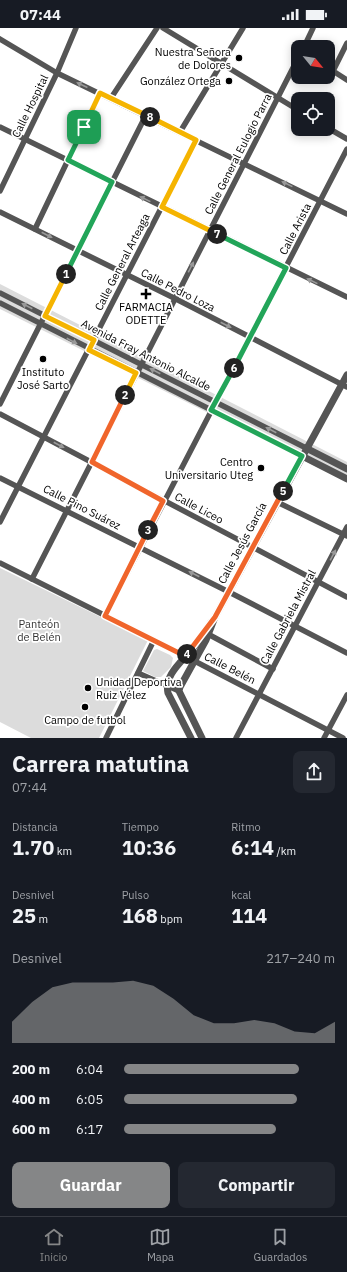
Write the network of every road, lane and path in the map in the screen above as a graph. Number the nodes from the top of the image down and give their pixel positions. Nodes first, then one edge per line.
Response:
1 (76, 28) edge
2 (157, 28) edge
3 (163, 28) edge
4 (243, 28) edge
5 (313, 28) edge
6 (0, 39) edge
7 (307, 40) edge
8 (347, 43) edge
9 (221, 64) junction
10 (291, 71) edge
11 (57, 73) junction
12 (347, 80) edge
13 (100, 93) junction
14 (111, 98) junction
15 (277, 98) junction
16 (291, 106) edge
17 (146, 115) junction
18 (0, 127) edge
19 (180, 132) junction
20 (335, 132) edge
21 (25, 139) junction
22 (347, 139) edge
23 (196, 140) junction
24 (347, 149) edge
25 (68, 160) junction
26 (244, 163) junction
27 (112, 182) junction
28 (0, 192) edge
29 (320, 200) junction
30 (162, 207) junction
31 (0, 212) edge
32 (347, 214) edge
33 (35, 229) junction
34 (210, 230) junction
35 (78, 250) junction
36 (286, 268) junction
37 (127, 275) junction
38 (0, 293) edge
39 (347, 297) edge
40 (174, 298) junction
41 (0, 303) edge
42 (45, 316) junction
43 (40, 324) junction
44 (250, 338) junction
45 (94, 340) junction
46 (89, 350) junction
47 (141, 364) junction
48 (136, 373) junction
49 (347, 375) edge
50 (344, 386) edge
51 (215, 402) junction
52 (0, 404) edge
53 (211, 410) junction
54 (0, 414) edge
55 (44, 437) junction
56 (306, 448) junction
57 (302, 456) junction
58 (92, 462) junction
59 (347, 469) edge
60 (0, 478) edge
61 (347, 479) edge
62 (18, 486) junction
63 (163, 501) junction
64 (277, 502) junction
65 (67, 511) junction
66 (0, 522) edge
67 (347, 527) edge
68 (345, 535) edge
69 (139, 547) junction
70 (252, 548) junction
71 (0, 563) edge
72 (32, 579) junction
73 (318, 582) junction
74 (229, 592) junction
75 (347, 597) edge
76 (105, 616) junction
77 (294, 627) junction
78 (206, 633) junction
79 (154, 640) junction
80 (347, 653) edge
81 (185, 656) junction
82 (194, 661) junction
83 (273, 669) junction
84 (138, 673) junction
85 (167, 685) junction
86 (179, 691) junction
87 (260, 694) junction
88 (347, 695) edge
89 (329, 730) junction
90 (106, 738) edge
91 (191, 738) edge
92 (202, 738) edge
93 (236, 738) edge
94 (324, 738) edge
95 (343, 738) edge

1 - 11 street, Calle Hospital
2 - 14 street
3 - 9 street
4 - 9 street
5 - 7 street
6 - 11 street
8 - 12 street
9 - 15 street
9 - 19 street
10 - 15 street, Calle General Eulogio Parra
13 -> 11 street
11 - 21 street, Calle Hospital
13 - 14 street
13 - 25 street
14 - 17 street
15 - 16 street
15 - 26 street, Calle General Eulogio Parra
17 - 19 street
17 - 27 street
18 - 21 street
19 - 23 street
20 - 22 street
21 - 25 street
21 - 28 street, Calle Hospital
23 - 26 street
23 - 30 street, Calle General Arteaga
24 - 29 street, Calle Arista
25 - 27 street
25 - 33 street
29 -> 26 street
26 - 34 street, Calle General Eulogio Parra
30 -> 27 street
27 - 35 street
29 - 32 street
29 - 36 street, Calle Arista
30 - 34 street
30 - 37 street, Calle General Arteaga
31 - 33 street, Calle Pedro Loza
33 -> 35 street, Calle Pedro Loza
34 - 36 street
40 -> 34 street, Calle General Eulogio Parra
35 - 37 street, Calle Pedro Loza
35 - 42 street
39 -> 36 street
36 - 44 street, Calle Arista
37 - 40 street, Calle Pedro Loza
37 - 45 street, Calle General Arteaga
42 -> 38 street, Avenida Fray Antonio Alcalde
40 -> 44 street, Calle Pedro Loza
40 - 47 street, Calle General Eulogio Parra
41 - 43 street, Avenida Fray Antonio Alcalde
42 - 43 street
42 - 45 street, Avenida Fray Antonio Alcalde
43 -> 46 street, Avenida Fray Antonio Alcalde
43 - 52 street
44 - 50 street, Calle Pedro Loza
44 - 51 street, Calle Arista
45 - 46 street, Calle General Arteaga
45 - 47 street, Avenida Fray Antonio Alcalde
46 - 48 street, Avenida Fray Antonio Alcalde
46 - 55 street, Calle General Arteaga
47 - 48 street, Calle General Eulogio Parra
51 -> 47 street, Avenida Fray Antonio Alcalde
48 - 53 street, Avenida Fray Antonio Alcalde
48 - 58 street, Calle General Eulogio Parra
49 - 50 street, Calle Jesús García
50 - 56 street, Calle Jesús García
51 - 53 street, Calle Arista
56 -> 51 street, Avenida Fray Antonio Alcalde
53 - 57 street, Avenida Fray Antonio Alcalde
53 - 63 street, Calle Arista
54 - 55 street, Calle Liceo
55 -> 58 street, Calle Liceo
55 - 62 street, Calle General Arteaga
56 - 57 street, Calle Jesús García
56 - 59 street, Avenida Fray Antonio Alcalde
57 - 61 street, Avenida Fray Antonio Alcalde
57 - 64 street, Calle Jesús García
58 - 63 street, Calle Liceo
58 - 65 street, Calle General Eulogio Parra
60 - 62 street, Calle Pino Suárez
62 - 65 street, Calle Pino Suárez
62 - 66 street, Calle General Arteaga
63 - 69 street, Calle Arista
63 - 70 street, Calle Liceo
64 - 68 street
64 - 70 street, Calle Jesús García
65 - 69 street, Calle Pino Suárez
65 - 72 street, Calle General Eulogio Parra
67 - 68 street, Calle Gabriela Mistral
73 -> 68 street, Calle Gabriela Mistral
74 -> 69 street, Calle Pino Suárez
69 - 76 street, Calle Arista
70 - 73 street, Calle Liceo
70 - 74 street, Calle Jesús García
71 - 72 street, Calle Belén
72 - 76 street, Calle Belén
73 - 75 street, Calle Liceo
73 - 77 street, Calle Gabriela Mistral
74 - 77 street, Calle Pino Suárez
74 - 78 street, Calle Jesús García
76 - 79 street, Calle Belén
77 - 80 street, Calle Pino Suárez
77 - 83 street, Calle Gabriela Mistral
78 - 81 street, Calle Jesús García
78 - 82 street, Calle Jesús García
78 - 83 street
79 - 81 street, Calle Belén
79 - 84 street
81 - 82 street, Calle Belén
81 - 85 street, Calle Jesús García
82 - 86 street, Calle Jesús García
82 - 87 street, Calle Belén
83 - 87 street, Calle Gabriela Mistral
84 - 85 street
84 - 90 street
85 - 86 street
85 - 91 street
86 - 92 street
87 - 89 street, Calle Belén
87 - 93 street, Calle Gabriela Mistral
88 - 89 street
89 - 94 street
89 - 95 street, Calle Belén

